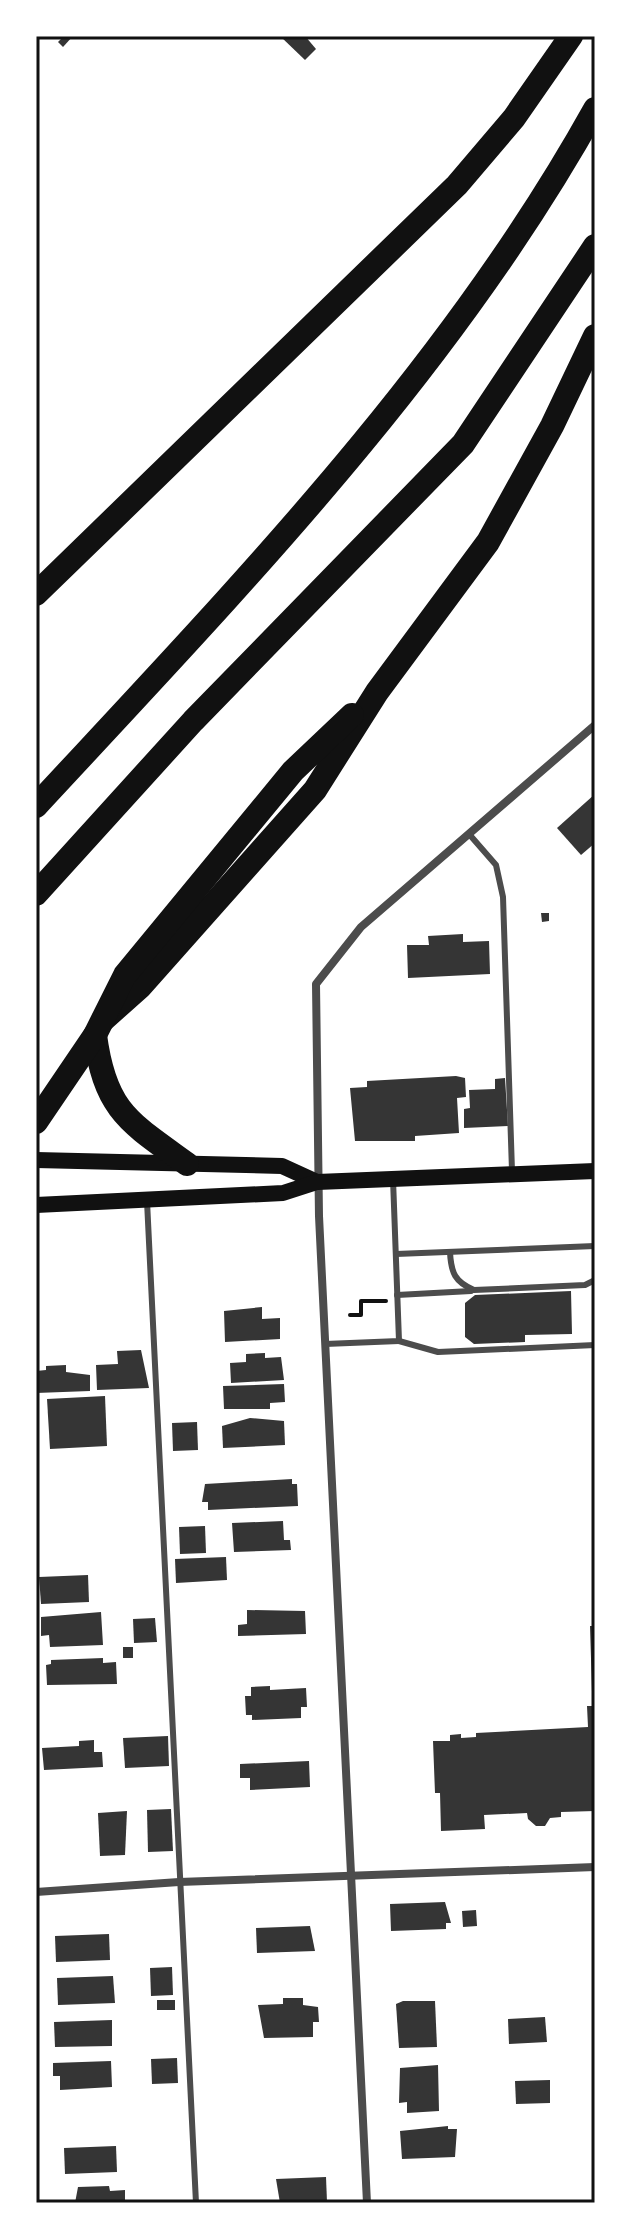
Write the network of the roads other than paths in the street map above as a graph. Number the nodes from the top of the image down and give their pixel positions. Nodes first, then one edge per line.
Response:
1 (571, 36) edge
2 (595, 109) edge
3 (595, 246) edge
4 (595, 336) edge
5 (36, 594) edge
6 (595, 725) edge
7 (36, 806) edge
8 (469, 834) junction
9 (36, 894) edge
10 (99, 1028) junction
11 (36, 1122) edge
12 (36, 1160) edge
13 (187, 1164) junction
14 (595, 1171) edge
15 (512, 1174) junction
16 (393, 1179) junction
17 (317, 1182) junction
18 (147, 1201) junction
19 (36, 1205) edge
20 (595, 1246) edge
21 (450, 1252) junction
22 (396, 1254) junction
23 (595, 1280) edge
24 (585, 1285) junction
25 (474, 1290) junction
26 (595, 1292) edge
27 (397, 1295) junction
28 (399, 1341) junction
29 (325, 1344) junction
30 (595, 1345) edge
31 (595, 1867) edge
32 (350, 1876) junction
33 (179, 1882) junction
34 (36, 1892) edge
35 (196, 2203) edge
36 (367, 2203) edge

1 - 5 highway
2 - 7 highway
3 - 9 highway
4 - 10 highway
6 - 8 street
8 - 15 lane
8 - 17 street
10 - 11 highway
10 - 13 highway
12 - 13 main road
13 - 17 main road
14 - 15 main road
15 - 16 main road
16 - 17 main road
16 - 22 lane
17 - 18 main road
17 - 29 street
18 - 19 main road
18 - 33 lane
20 - 21 lane
21 - 22 lane
21 - 25 lane
22 - 27 lane
23 - 24 lane
24 - 25 lane
24 - 26 lane
25 - 27 lane
27 - 28 lane
28 - 29 lane
28 - 30 lane
29 - 32 street
31 - 32 street
32 - 33 street
32 - 36 street
33 - 34 street
33 - 35 lane

